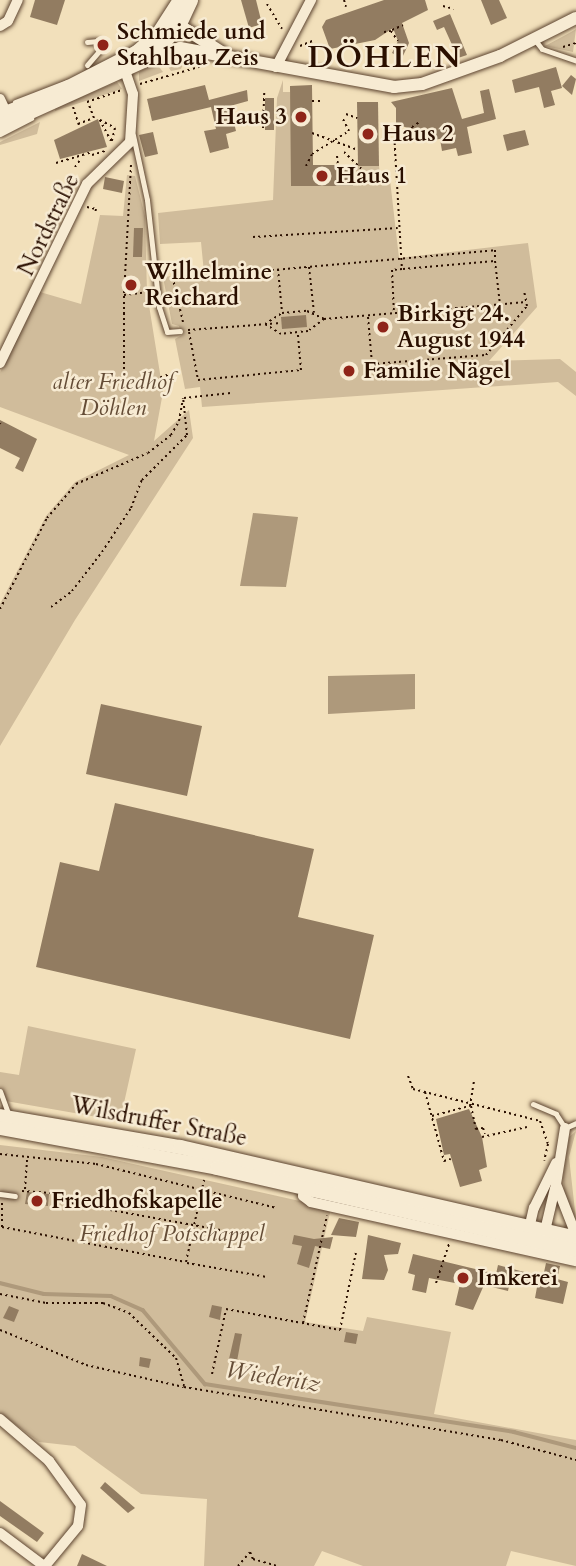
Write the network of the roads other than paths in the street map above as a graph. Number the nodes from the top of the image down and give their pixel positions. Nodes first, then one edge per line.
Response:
1 (18, 0) edge
2 (180, 0) edge
3 (189, 0) edge
4 (311, 0) edge
5 (576, 18) edge
6 (175, 22) junction
7 (0, 26) edge
8 (169, 40) junction
9 (535, 40) junction
10 (87, 42) dead end
11 (229, 57) junction
12 (576, 61) edge
13 (87, 65) dead end
14 (276, 67) junction
15 (125, 71) junction
16 (40, 110) junction
17 (3, 113) edge
18 (132, 132) junction
19 (0, 134) edge
20 (180, 331) road end
21 (0, 363) edge
22 (0, 1091) edge
23 (533, 1104) dead end
24 (4, 1123) edge
25 (576, 1123) edge
26 (565, 1128) junction
27 (556, 1163) junction
28 (306, 1182) junction
29 (556, 1185) junction
30 (15, 1196) road end
31 (0, 1197) edge
32 (528, 1233) junction
33 (576, 1236) edge
34 (543, 1237) junction
35 (576, 1250) edge
36 (576, 1261) edge
37 (0, 1419) edge
38 (0, 1533) edge
39 (45, 1566) edge

1 - 7 street
2 - 6 main road
3 - 6 main road
4 - 14 street
5 - 9 street
6 - 8 main road
6 - 11 street
8 - 11 street
8 - 15 main road
8 - 17 main road
9 - 12 lane
9 - 14 street
10 - 13 lane
11 - 14 street
15 - 16 main road
15 - 18 street
16 - 17 main road
16 - 19 lane
18 - 20 lane
18 - 21 street, Nordstraße
22 - 24 lane
23 - 26 lane
24 - 28 main road, Wilsdruffer Straße
25 - 26 lane
26 - 27 street
27 - 29 street
27 - 32 street
28 - 32 main road, Wilsdruffer Straße
28 - 36 street, Wilsdruffer Straße
29 - 33 street
29 - 34 street
30 - 31 lane
32 - 34 main road, Wilsdruffer Straße
33 - 34 main road, Wilsdruffer Straße
34 - 35 main road, Wilsdruffer Straße
37 - 39 street
38 - 39 street

